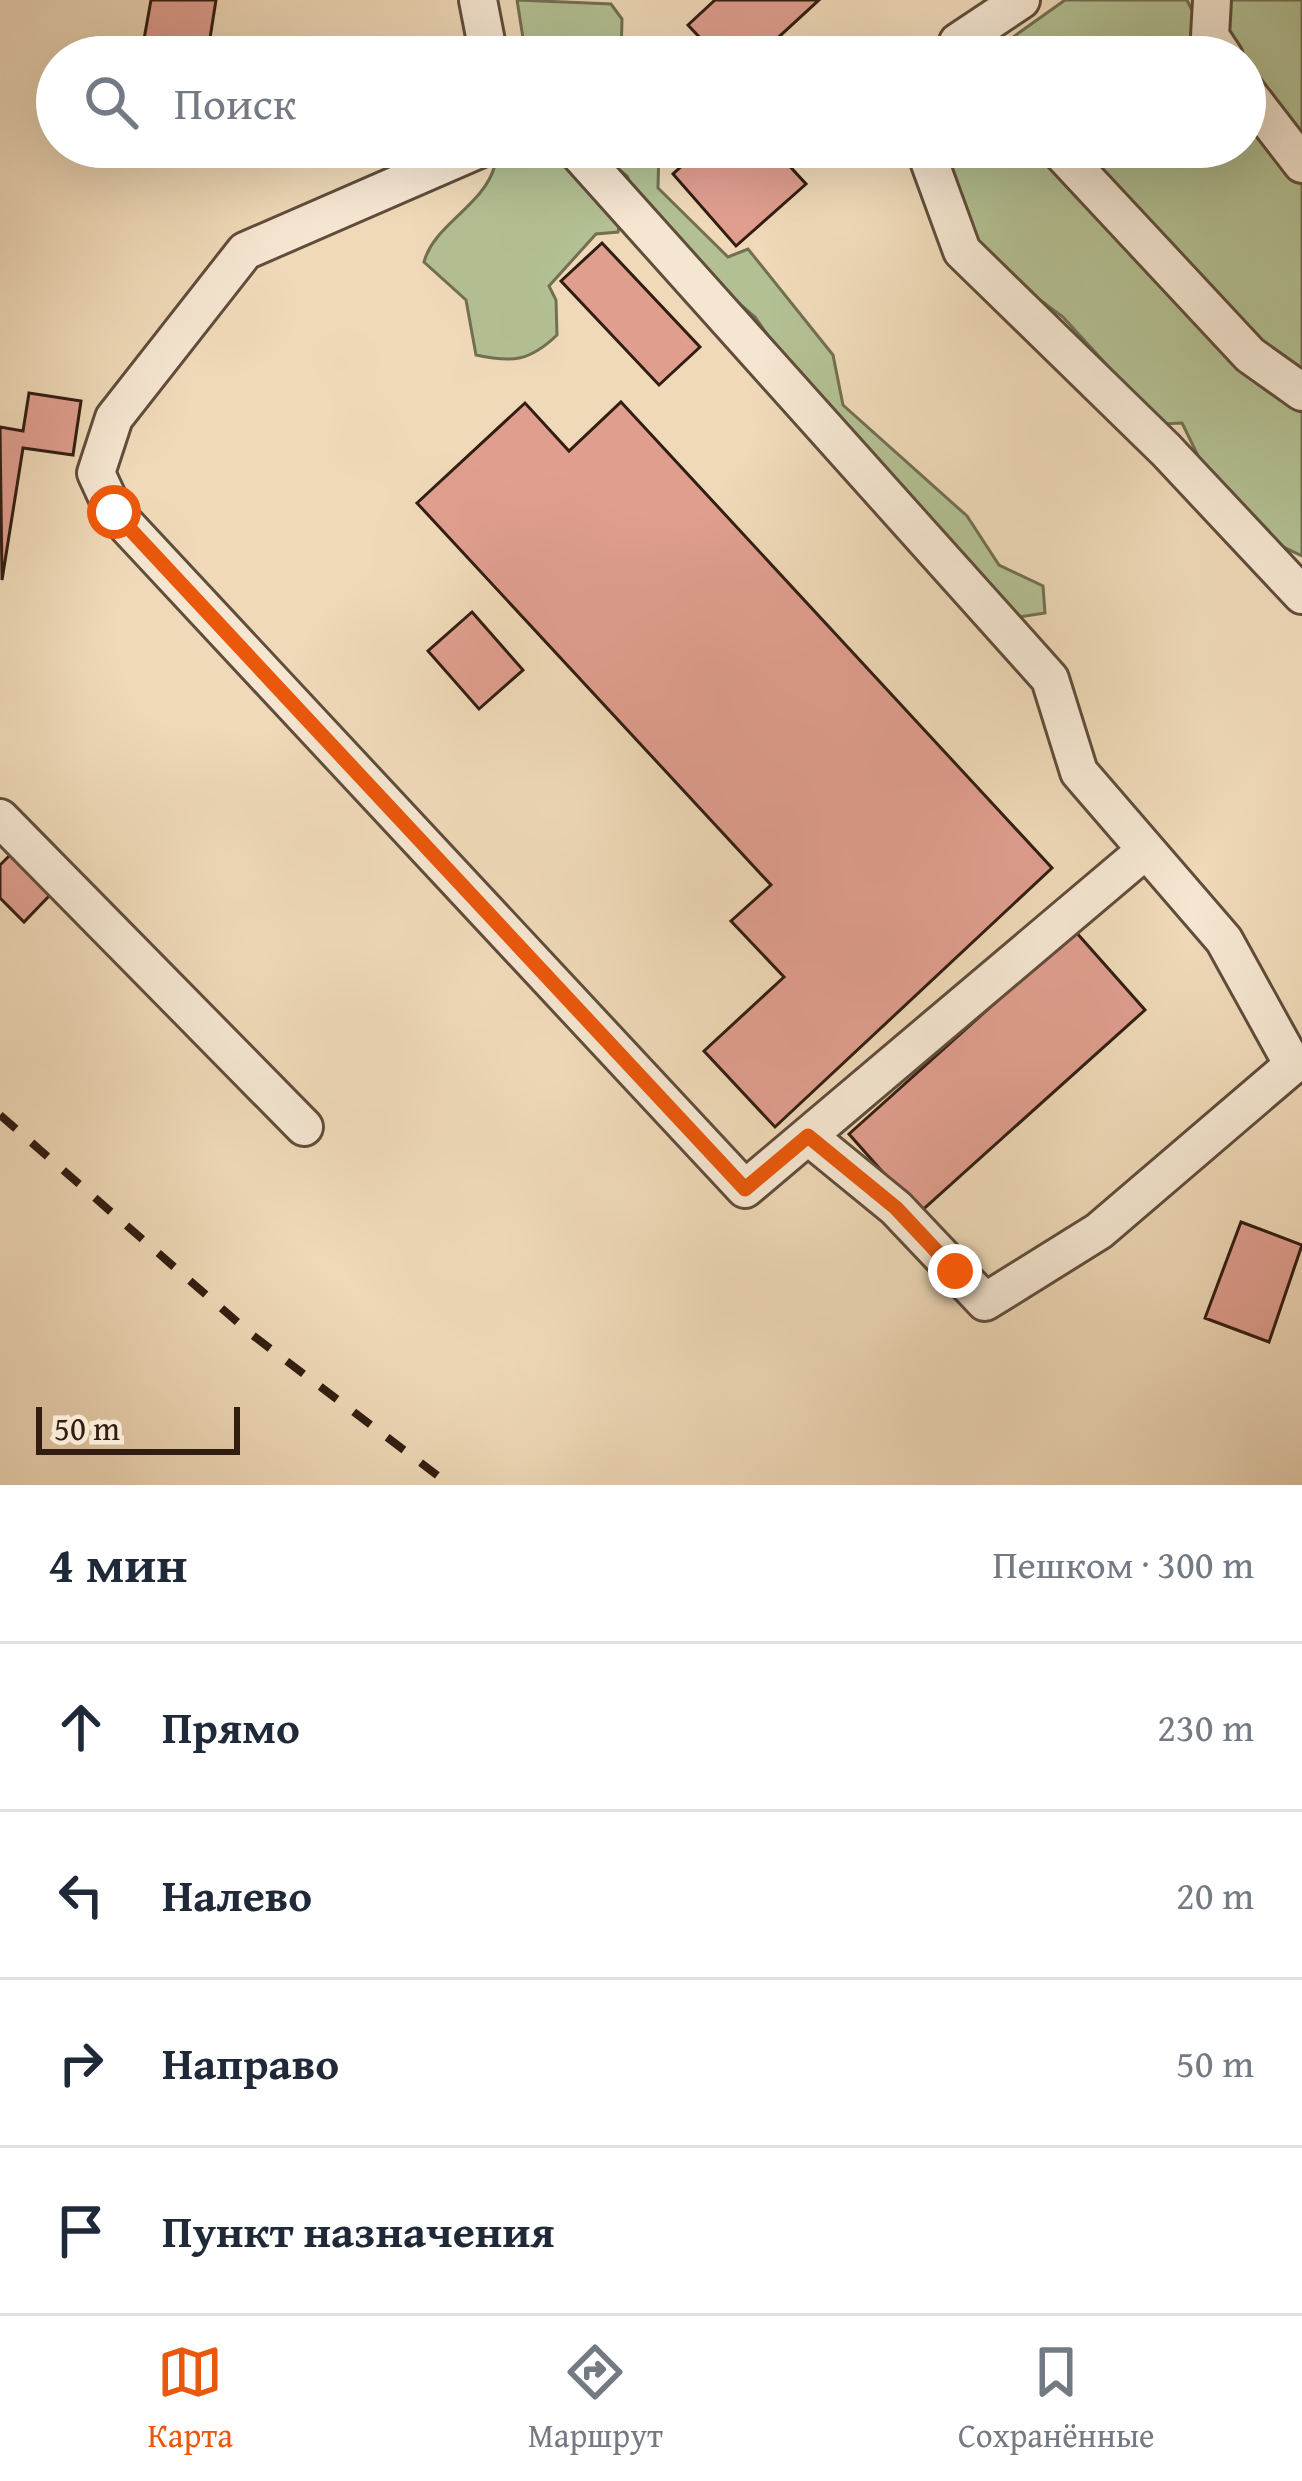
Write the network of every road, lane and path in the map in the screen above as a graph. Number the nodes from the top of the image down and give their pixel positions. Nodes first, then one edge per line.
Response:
1 (478, 0) edge
2 (1021, 0) edge
3 (1212, 0) edge
4 (485, 36) edge
5 (979, 36) edge
6 (1210, 36) edge
7 (1266, 117) edge
8 (1302, 164) edge
9 (436, 168) edge
10 (593, 168) edge
11 (932, 168) edge
12 (1076, 168) edge
13 (1302, 392) edge
14 (1302, 596) edge
15 (0, 818) edge
16 (1146, 850) junction
17 (304, 1127) dead end
18 (808, 1136) junction

1 - 4 lane
2 - 5 lane
3 - 6 lane
7 - 8 lane
9 - 18 lane
10 - 16 lane
11 - 14 lane
12 - 13 lane
15 - 17 lane
16 - 18 lane
16 - 18 lane

